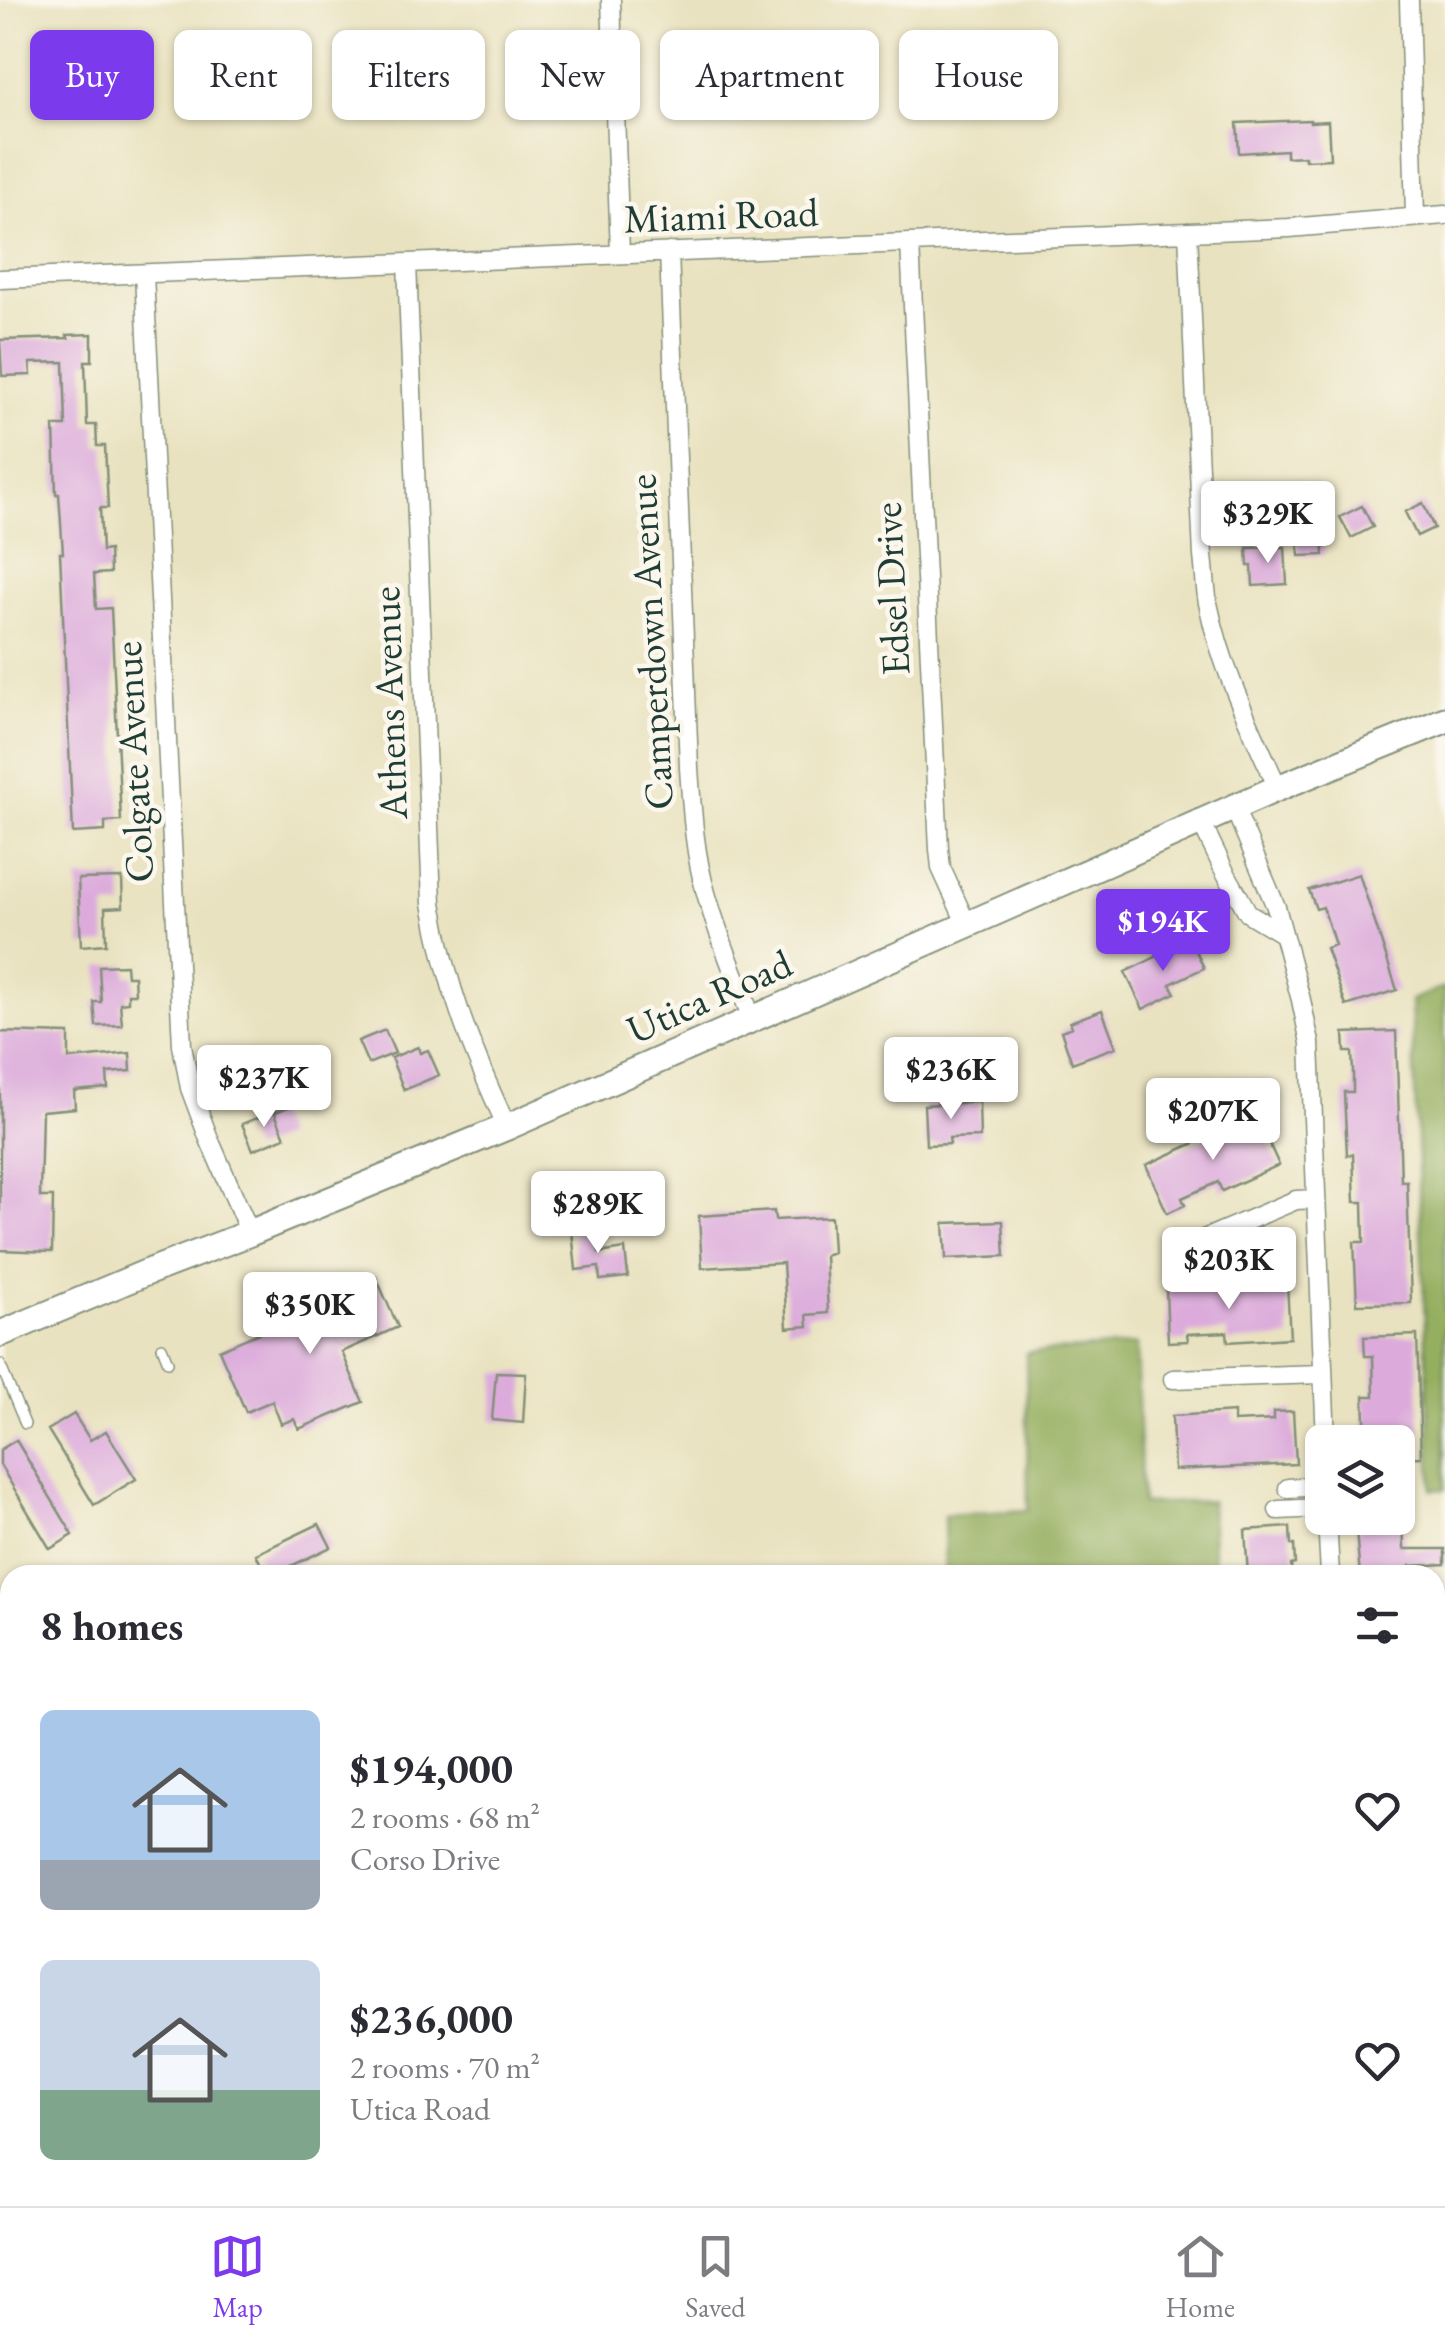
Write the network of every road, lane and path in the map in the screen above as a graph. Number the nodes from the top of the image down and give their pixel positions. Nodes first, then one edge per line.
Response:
1 (611, 0) edge
2 (1409, 0) edge
3 (1415, 216) junction
4 (1445, 216) edge
5 (1188, 232) junction
6 (910, 243) junction
7 (669, 252) junction
8 (620, 254) junction
9 (407, 263) junction
10 (144, 274) junction
11 (0, 279) edge
12 (1445, 720) edge
13 (1278, 788) junction
14 (1234, 807) junction
15 (1202, 822) junction
16 (967, 925) junction
17 (1283, 934) junction
18 (752, 1019) junction
19 (507, 1127) junction
20 (1316, 1199) junction
21 (250, 1233) junction
22 (1185, 1247) dead end
23 (0, 1334) edge
24 (162, 1347) dead end
25 (168, 1362) dead end
26 (0, 1364) edge
27 (1322, 1374) junction
28 (1173, 1380) dead end
29 (26, 1424) dead end
30 (1325, 1425) edge
31 (1305, 1487) edge
32 (1288, 1488) dead end
33 (1305, 1509) edge
34 (1278, 1510) dead end
35 (1328, 1535) edge
36 (1329, 1565) edge

1 - 8 street
2 - 3 street
3 - 4 street, Miami Road
3 - 5 street, Miami Road
5 - 6 street, Miami Road
5 - 13 street
6 - 7 street, Miami Road
6 - 16 street, Edsel Drive
7 - 8 street, Miami Road
7 - 18 street, Camperdown Avenue
8 - 9 street, Miami Road
9 - 10 street, Miami Road
9 - 19 street, Athens Avenue
10 - 11 street, Miami Road
10 - 21 street, Colgate Avenue
12 - 13 main road, Utica Road
13 - 14 main road, Utica Road
14 - 15 main road, Utica Road
14 - 17 street
15 - 16 main road, Utica Road
15 - 17 street
16 - 18 main road, Utica Road
17 - 20 street
18 - 19 main road, Utica Road
19 - 21 main road, Utica Road
20 - 22 street
20 - 27 street
21 - 23 main road, Utica Road
24 - 25 lane
26 - 29 lane
27 - 28 street
27 - 30 street
31 - 32 street
33 - 34 street
35 - 36 street

